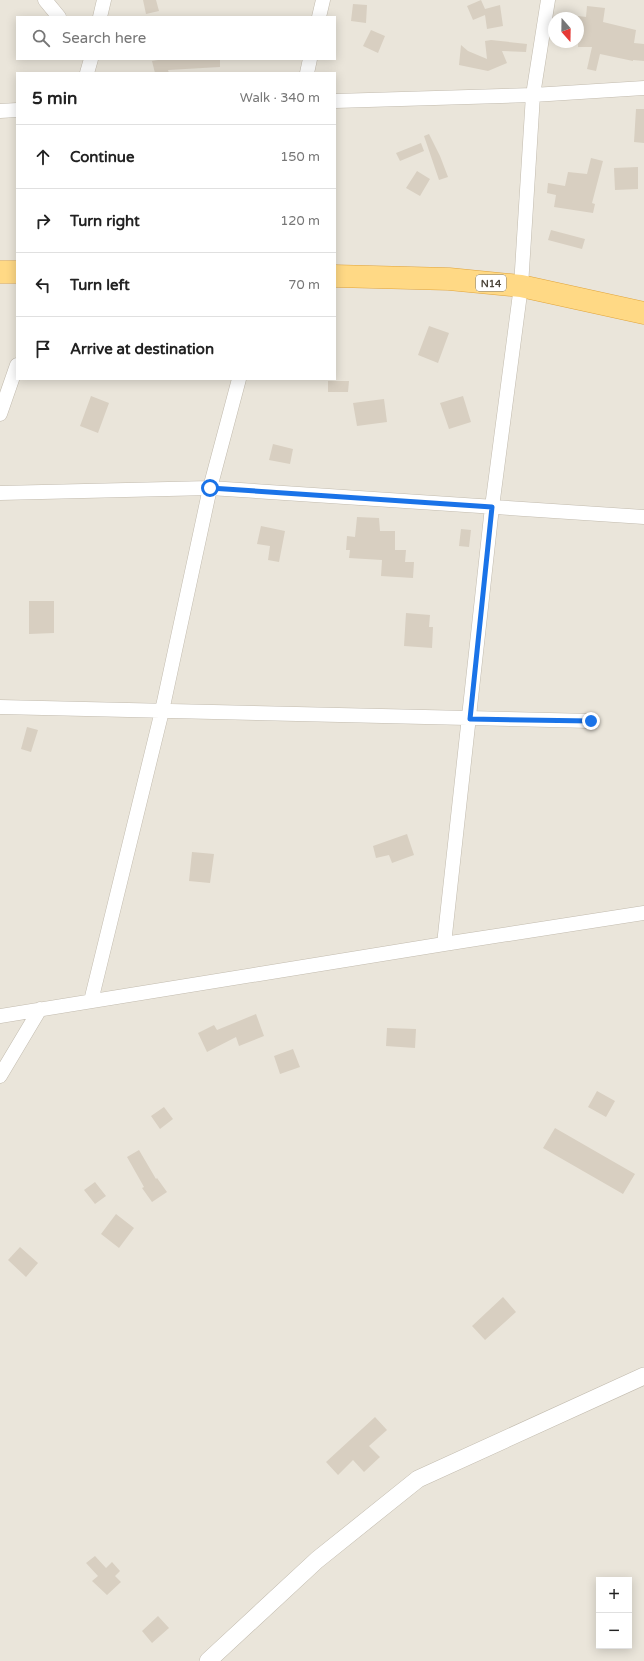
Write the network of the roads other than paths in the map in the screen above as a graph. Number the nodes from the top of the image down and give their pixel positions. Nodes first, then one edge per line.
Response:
1 (45, 0) edge
2 (104, 0) edge
3 (323, 0) edge
4 (548, 0) edge
5 (58, 16) edge
6 (100, 16) edge
7 (319, 16) edge
8 (91, 60) edge
9 (310, 60) edge
10 (87, 72) edge
11 (307, 72) edge
12 (644, 88) edge
13 (534, 95) junction
14 (336, 101) edge
15 (16, 110) edge
16 (0, 111) edge
17 (0, 272) edge
18 (16, 272) edge
19 (336, 276) edge
20 (521, 286) junction
21 (644, 313) edge
22 (16, 368) edge
23 (239, 380) edge
24 (0, 414) edge
25 (210, 488) junction
26 (0, 493) edge
27 (492, 507) junction
28 (644, 517) edge
29 (0, 707) edge
30 (162, 711) junction
31 (470, 719) junction
32 (591, 721) dead end
33 (644, 913) edge
34 (444, 944) junction
35 (91, 1001) junction
36 (40, 1009) junction
37 (0, 1016) edge
38 (0, 1076) edge
39 (644, 1376) edge
40 (208, 1661) edge

1 - 5 street
2 - 6 street
3 - 7 street
4 - 13 street
8 - 10 street
9 - 11 street
12 - 13 street
13 - 14 street
13 - 20 street
15 - 16 street
17 - 18 highway
19 - 20 highway, N14
20 - 21 highway, N14
20 - 27 street
22 - 24 street
23 - 25 street
25 - 26 street
25 - 27 street
25 - 30 street
27 - 28 street
27 - 31 street
29 - 30 street
30 - 31 street
30 - 35 street
31 - 32 street
31 - 34 street
33 - 34 street
34 - 35 street
35 - 36 street
36 - 37 street
36 - 38 street
39 - 40 street

